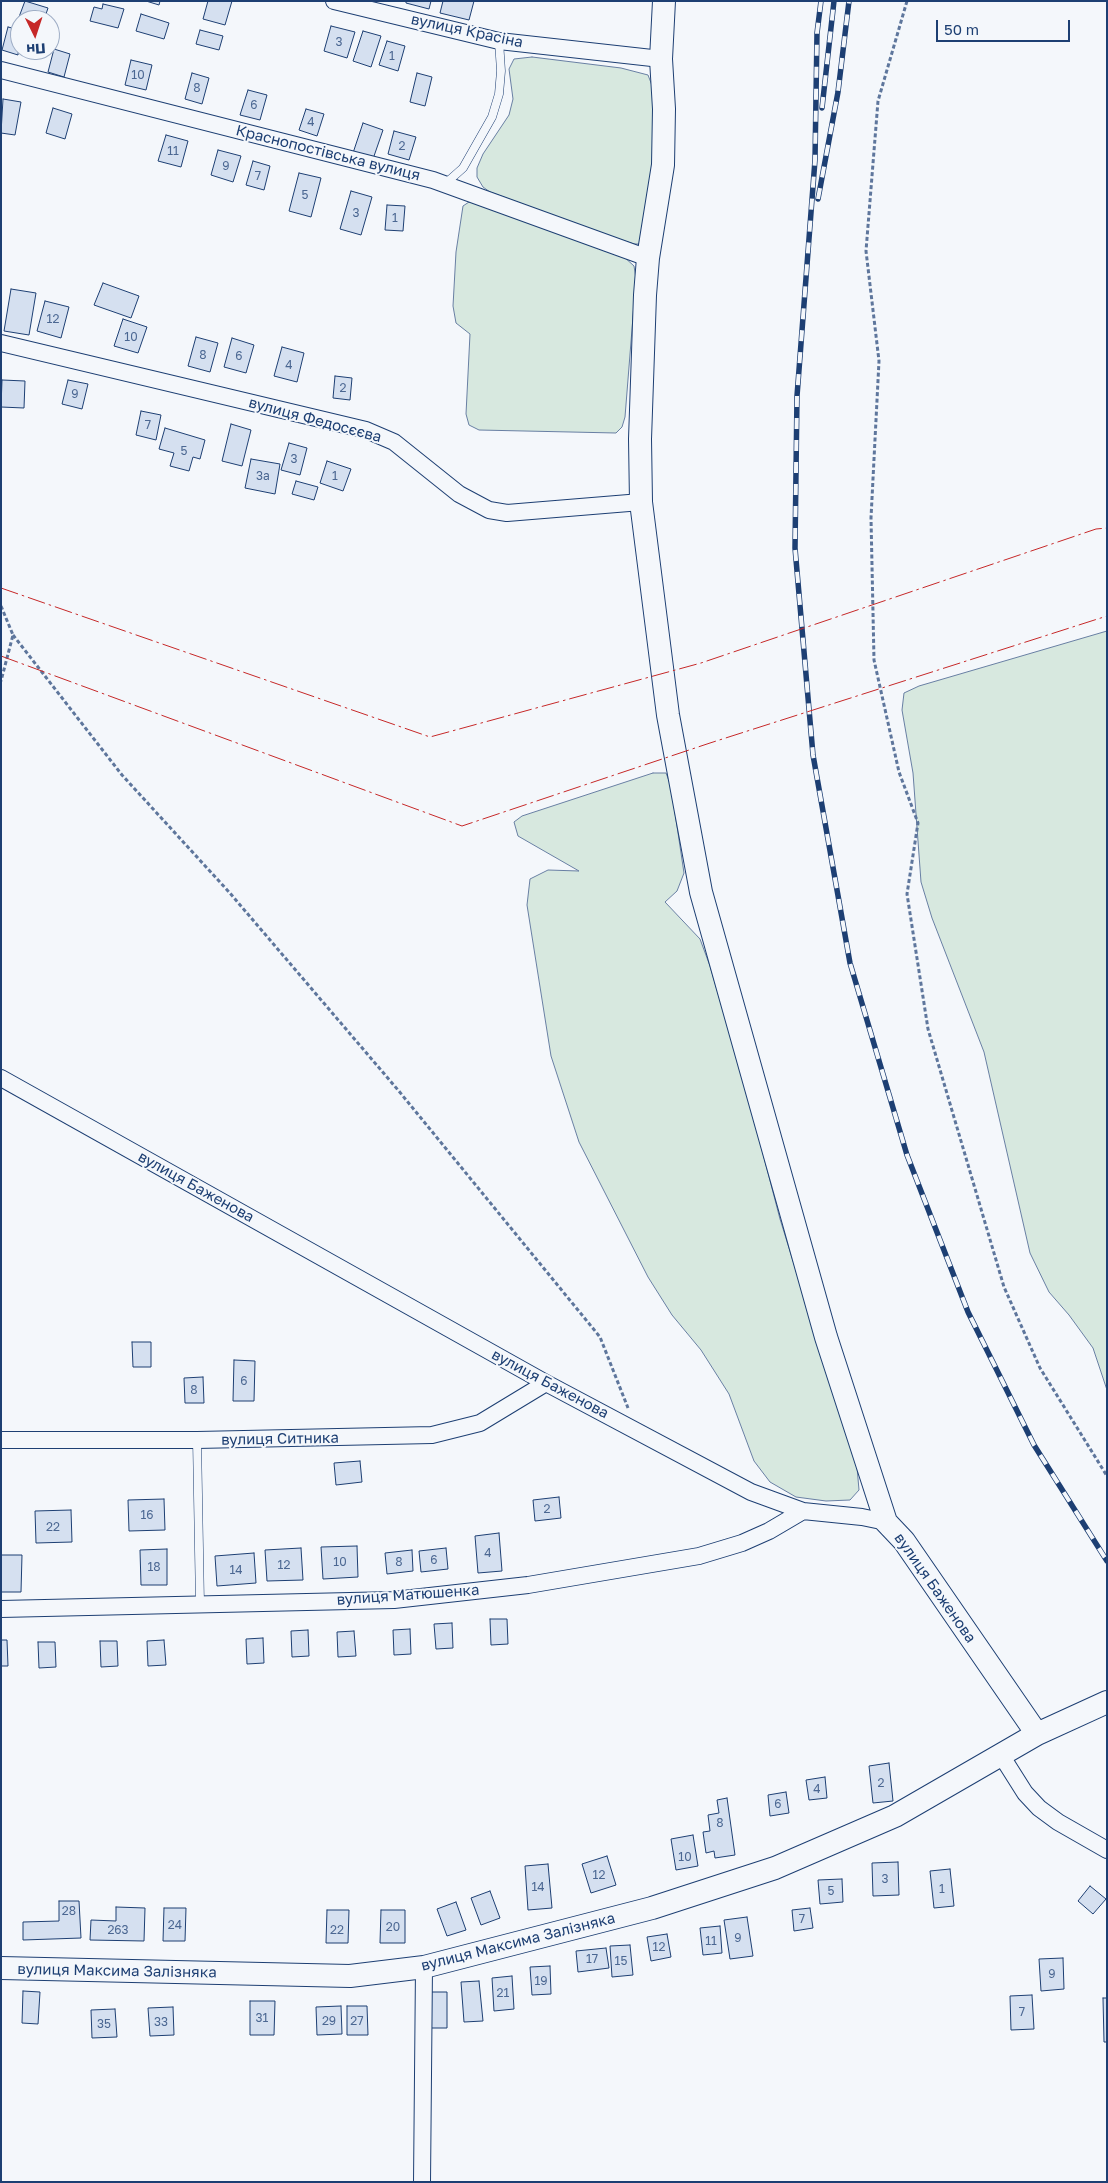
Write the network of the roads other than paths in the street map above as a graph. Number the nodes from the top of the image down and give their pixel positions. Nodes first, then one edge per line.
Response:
1 (334, 1) edge
2 (664, 1) edge
3 (499, 41) junction
4 (661, 59) junction
5 (1, 70) edge
6 (445, 184) junction
7 (648, 258) junction
8 (1, 343) edge
9 (641, 502) junction
10 (1, 1078) edge
11 (546, 1384) junction
12 (1, 1440) edge
13 (197, 1440) junction
14 (803, 1511) junction
15 (886, 1522) junction
16 (200, 1604) junction
17 (1, 1609) edge
18 (1107, 1702) edge
19 (1037, 1734) junction
20 (1001, 1755) junction
21 (1107, 1850) edge
22 (424, 1967) junction
23 (1, 1968) edge
24 (422, 2182) edge

1 - 3 street, вулиця Красіна
2 - 4 street
3 - 4 street, вулиця Красіна
3 - 6 lane
4 - 7 street
5 - 6 street, Краснопостівська вулиця
6 - 7 street, Краснопостівська вулиця
7 - 9 street
8 - 9 street, вулиця Федосєєва
9 - 15 street
10 - 11 street, вулиця Баженова
11 - 13 street, вулиця Ситника
11 - 14 street, вулиця Баженова
12 - 13 street, вулиця Ситника
13 - 16 lane
14 - 15 street, вулиця Баженова
14 - 16 street, вулиця Матюшенка
15 - 19 street, вулиця Баженова
16 - 17 street, вулиця Матюшенка
18 - 19 street, вулиця Максима Залізняка
19 - 20 street, вулиця Максима Залізняка
20 - 21 street
20 - 22 street, вулиця Максима Залізняка
22 - 23 street, вулиця Максима Залізняка
22 - 24 street

